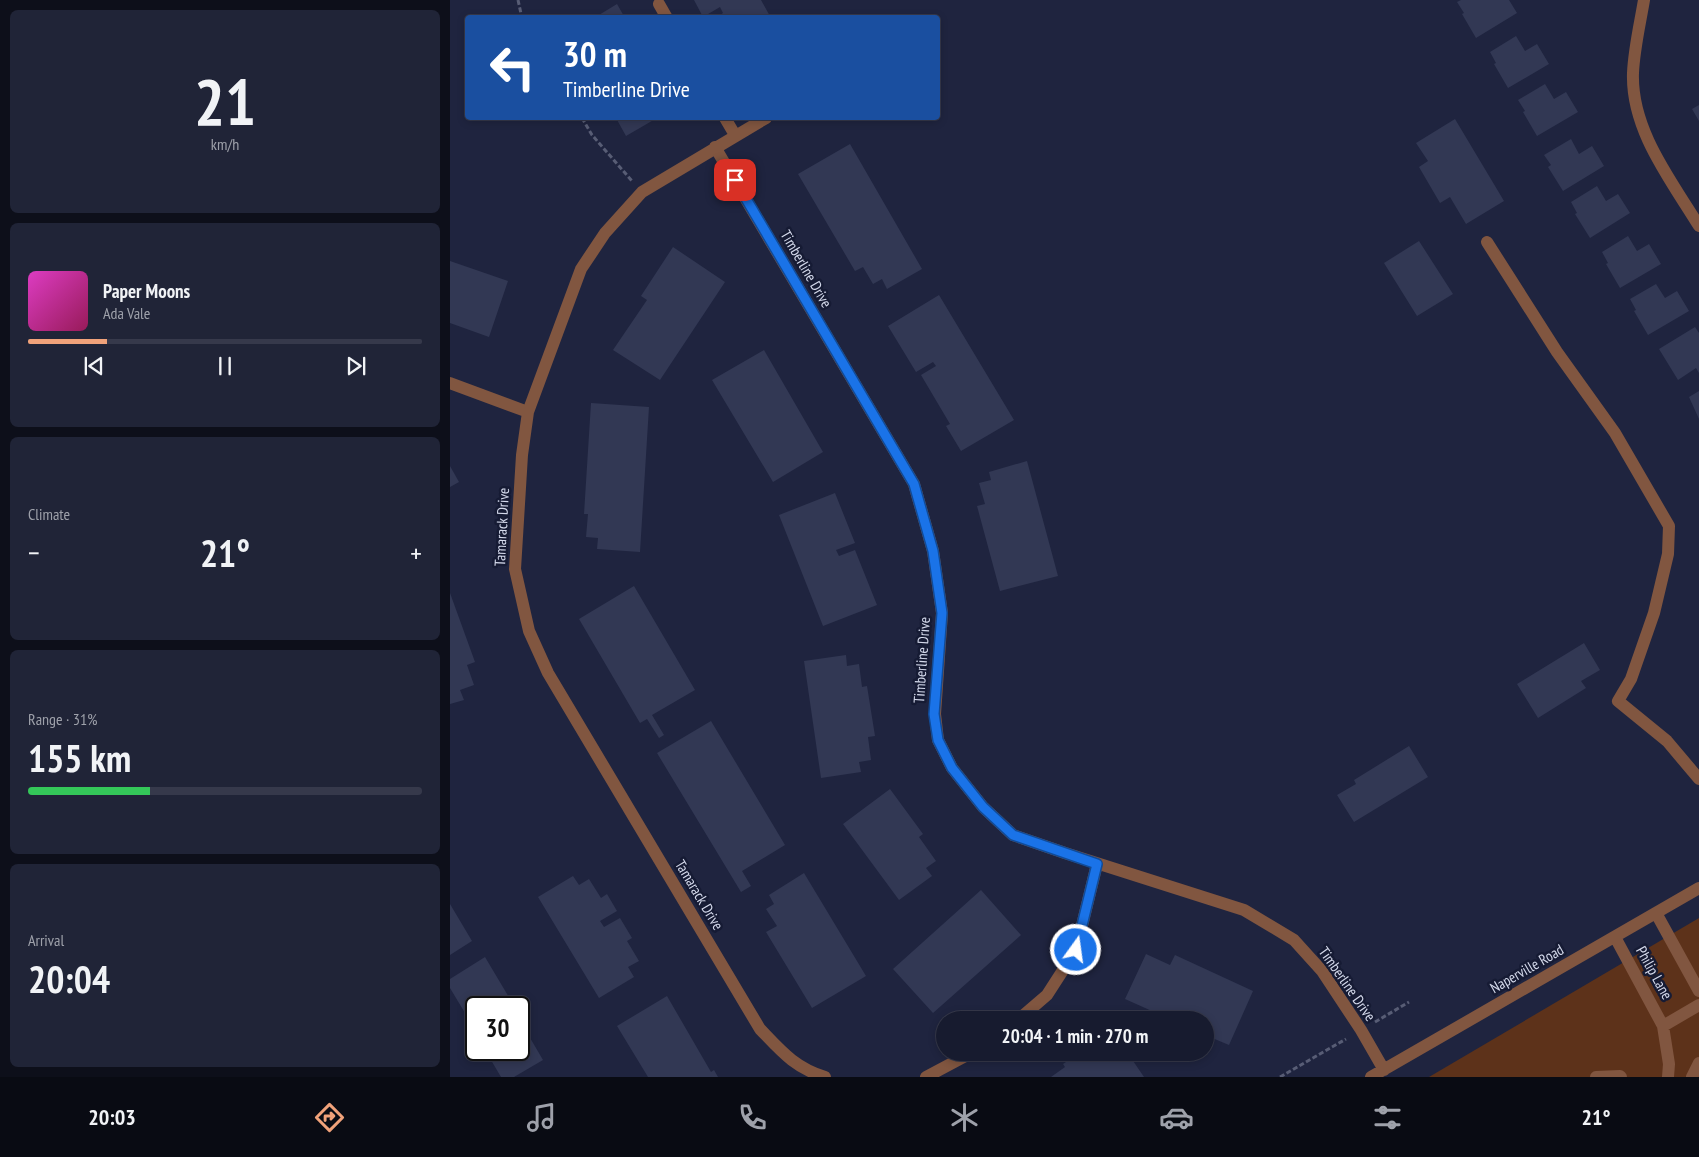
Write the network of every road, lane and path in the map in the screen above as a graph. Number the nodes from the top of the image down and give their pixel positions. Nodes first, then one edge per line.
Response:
1 (518, 0) edge
2 (1644, 0) edge
3 (659, 4) dead end
4 (521, 15) edge
5 (665, 15) edge
6 (583, 120) edge
7 (726, 120) edge
8 (762, 120) edge
9 (735, 135) junction
10 (715, 146) junction
11 (642, 192) junction
12 (1699, 226) edge
13 (1487, 242) dead end
14 (450, 382) edge
15 (528, 412) junction
16 (1699, 779) edge
17 (1097, 864) junction
18 (1699, 888) edge
19 (1656, 913) junction
20 (1615, 937) junction
21 (1699, 991) edge
22 (1699, 1005) edge
23 (1028, 1011) edge
24 (1663, 1026) junction
25 (956, 1061) edge
26 (1699, 1063) edge
27 (1384, 1070) junction
28 (808, 1074) edge
29 (824, 1077) edge
30 (926, 1077) edge
31 (1371, 1077) edge
32 (1596, 1077) edge
33 (1622, 1077) edge
34 (1668, 1077) edge
35 (1692, 1077) edge

1 - 4 path
2 - 12 street
3 - 5 street
6 - 11 path
7 - 9 street
8 - 9 street, Tamarack Drive
9 - 10 street, Tamarack Drive
10 - 11 street, Tamarack Drive
10 - 17 street, Timberline Drive
11 - 15 street, Tamarack Drive
13 - 16 street
14 - 15 street
15 - 28 street, Tamarack Drive
17 - 23 street
17 - 27 street, Timberline Drive
18 - 19 street, Naperville Road
19 - 20 street, Naperville Road
19 - 21 street, Philip Lane
20 - 24 street, Philip Lane
20 - 27 street, Naperville Road
22 - 24 street, Philip Lane
24 - 34 street, Philip Lane
25 - 30 street
26 - 35 street
27 - 31 street, Naperville Road
28 - 29 street, Tamarack Drive
32 - 33 street

